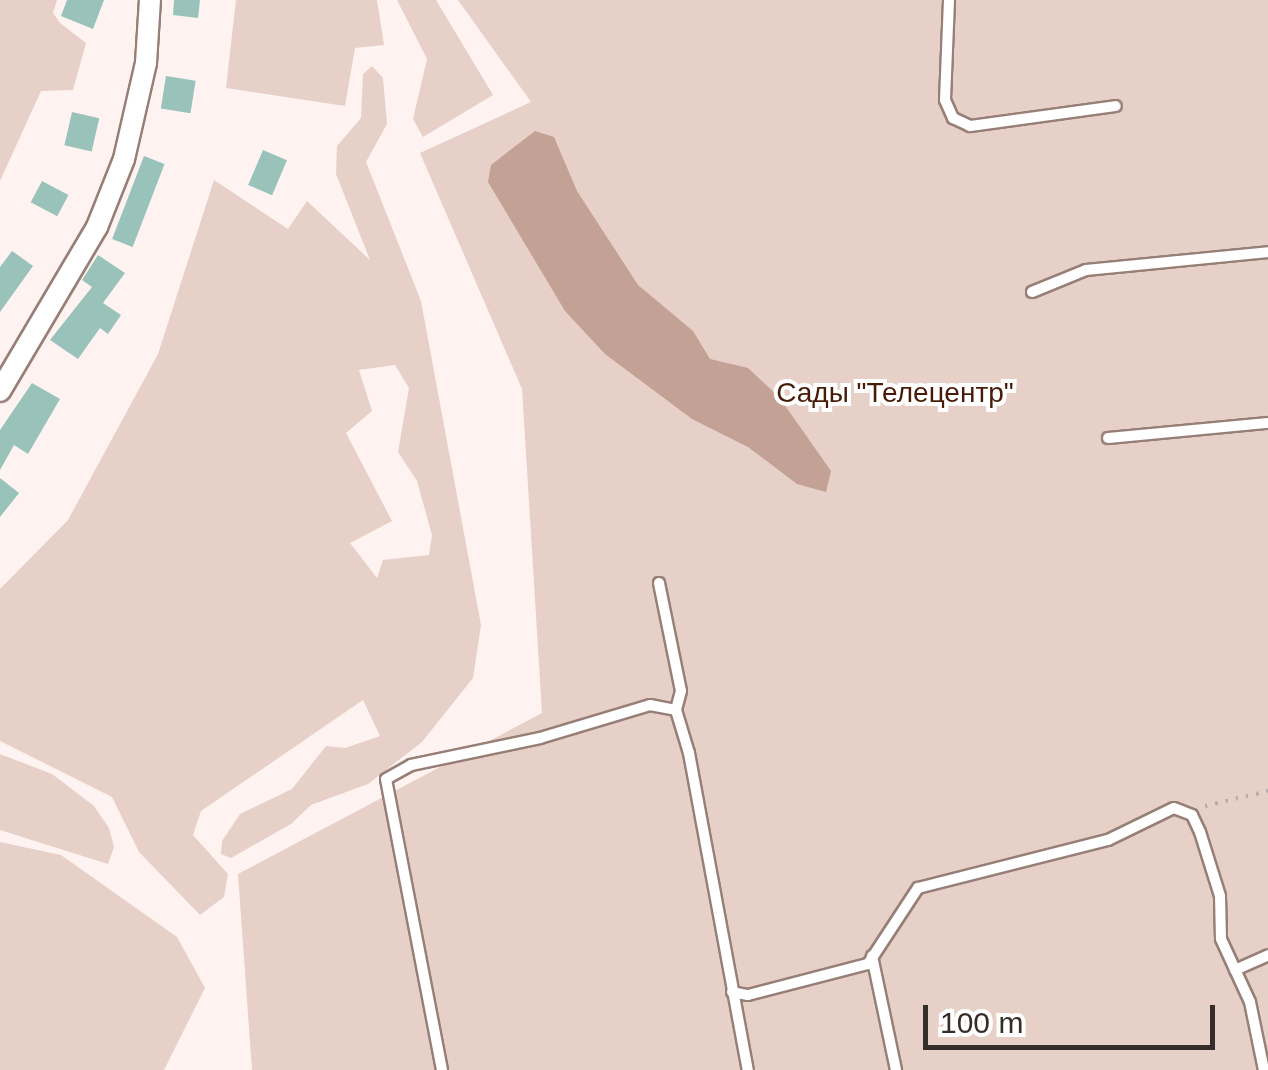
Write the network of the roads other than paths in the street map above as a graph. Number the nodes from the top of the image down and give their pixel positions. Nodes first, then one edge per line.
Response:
1 (150, 0) edge
2 (949, 0) edge
3 (1116, 106) dead end
4 (1268, 252) edge
5 (1032, 292) dead end
6 (0, 391) edge
7 (1268, 422) edge
8 (1108, 438) dead end
9 (660, 583) dead end
10 (676, 710) junction
11 (1268, 955) edge
12 (872, 956) junction
13 (1235, 970) junction
14 (732, 992) junction
15 (442, 1070) edge
16 (748, 1070) edge
17 (896, 1070) edge
18 (1264, 1070) edge

1 - 6 street
2 - 3 lane
4 - 5 lane
7 - 8 lane
9 - 10 lane
10 - 14 lane
10 - 15 lane
11 - 13 lane
12 - 13 lane
12 - 14 lane
12 - 17 lane
13 - 18 lane
14 - 16 lane

